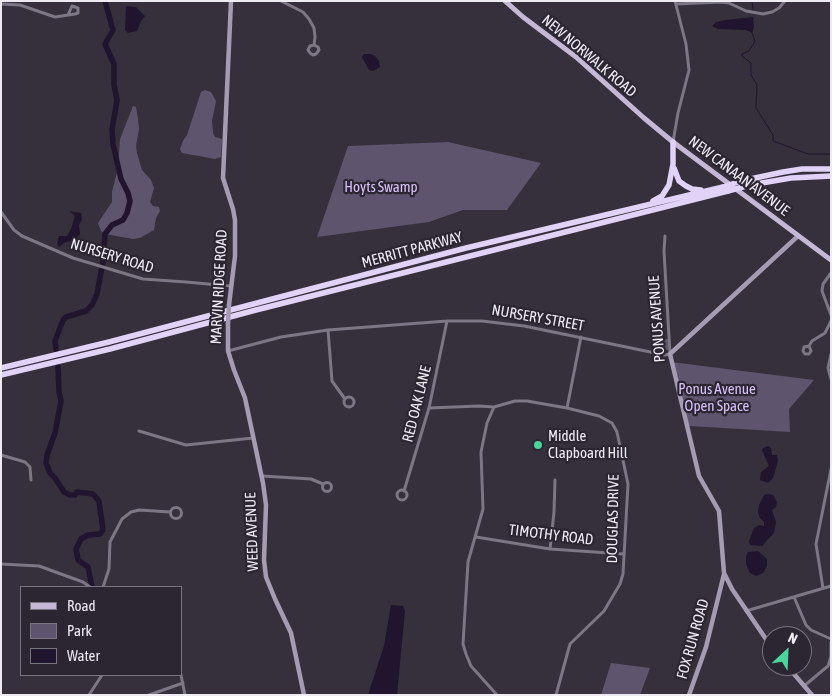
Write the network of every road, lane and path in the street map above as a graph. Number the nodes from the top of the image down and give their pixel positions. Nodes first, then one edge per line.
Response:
1 (231, 1) edge
2 (281, 1) edge
3 (505, 1) edge
4 (785, 1) edge
5 (675, 2) edge
6 (1, 4) edge
7 (68, 15) dead end
8 (314, 45) dead end
9 (634, 110) joint
10 (674, 142) junction
11 (673, 164) junction
12 (831, 169) edge
13 (831, 177) edge
14 (725, 189) junction
15 (710, 190) junction
16 (637, 207) junction
17 (1, 212) edge
18 (665, 236) dead end
19 (798, 236) junction
20 (831, 260) edge
21 (831, 273) edge
22 (230, 286) junction
23 (831, 315) edge
24 (447, 321) junction
25 (831, 321) edge
26 (328, 330) junction
27 (581, 337) junction
28 (808, 346) dead end
29 (228, 350) junction
30 (670, 354) junction
31 (831, 354) edge
32 (1, 368) edge
33 (1, 375) edge
34 (831, 379) edge
35 (243, 393) joint
36 (345, 399) dead end
37 (494, 407) junction
38 (429, 408) junction
39 (567, 408) junction
40 (139, 431) dead end
41 (254, 438) junction
42 (1, 455) edge
43 (831, 469) edge
44 (262, 476) junction
45 (31, 480) dead end
46 (554, 480) dead end
47 (323, 484) dead end
48 (404, 491) dead end
49 (170, 512) dead end
50 (476, 537) junction
51 (550, 549) junction
52 (624, 554) junction
53 (1, 564) edge
54 (724, 573) junction
55 (88, 586) edge
56 (103, 586) edge
57 (831, 586) edge
58 (823, 588) junction
59 (720, 590) junction
60 (732, 590) junction
61 (794, 598) junction
62 (746, 612) junction
63 (762, 634) edge
64 (831, 640) edge
65 (101, 676) edge
66 (181, 676) edge
67 (796, 676) edge
68 (183, 683) junction
69 (804, 686) junction
70 (89, 695) edge
71 (149, 695) edge
72 (185, 695) edge
73 (304, 695) edge
74 (497, 695) edge
75 (556, 695) edge
76 (689, 695) edge
77 (812, 695) edge

1 - 22 main road, MARVIN RIDGE ROAD
2 - 8 street
3 - 9 main road, NEW NORWALK ROAD
4 - 5 street
5 - 10 street
6 - 7 street
9 - 10 main road, NEW CANAAN AVENUE
10 - 11 highway
10 - 19 main road, NEW CANAAN AVENUE
11 - 15 highway
11 - 16 highway
12 - 14 highway, MERRITT PARKWAY, bridge
13 - 14 highway, MERRITT PARKWAY, bridge
14 - 15 highway, MERRITT PARKWAY
14 - 33 highway, MERRITT PARKWAY
15 - 16 highway, MERRITT PARKWAY
16 - 32 highway, MERRITT PARKWAY
17 - 22 street, NURSERY ROAD
18 - 30 street, PONUS AVENUE
19 - 20 main road, NEW CANAAN AVENUE
19 - 30 main road
21 - 23 street
22 - 29 main road, MARVIN RIDGE ROAD, bridge
24 - 26 street, NURSERY STREET
24 - 27 street, NURSERY STREET
24 - 38 street, RED OAK LANE
25 - 28 street
26 - 29 street, NURSERY STREET
26 - 36 street
27 - 30 street, NURSERY STREET
27 - 39 street
29 - 35 main road, MARVIN RIDGE ROAD
30 - 54 main road, PONUS AVENUE
31 - 34 street
35 - 41 main road, WEED AVENUE
37 - 38 street, DOUGLAS DRIVE
37 - 39 street, DOUGLAS DRIVE
37 - 50 street
38 - 48 street, RED OAK LANE
39 - 52 street, DOUGLAS DRIVE
40 - 41 street
41 - 44 main road, WEED AVENUE
42 - 45 street
43 - 58 street
44 - 47 street
44 - 73 main road, WEED AVENUE
46 - 51 street
49 - 56 street
50 - 51 street, TIMOTHY ROAD
50 - 74 street
51 - 52 street, TIMOTHY ROAD
52 - 75 street, DOUGLAS DRIVE
53 - 55 street
54 - 59 main road, FOX RUN ROAD
54 - 60 main road, PONUS AVENUE
57 - 58 street
58 - 61 street
59 - 60 main road, FOX RUN ROAD
59 - 76 main road, FOX RUN ROAD
60 - 62 main road, PONUS AVENUE
61 - 62 street
61 - 64 street
62 - 63 main road, PONUS AVENUE
64 - 69 street
65 - 70 street
66 - 68 street
67 - 69 main road
68 - 71 street
68 - 72 street
69 - 77 main road

